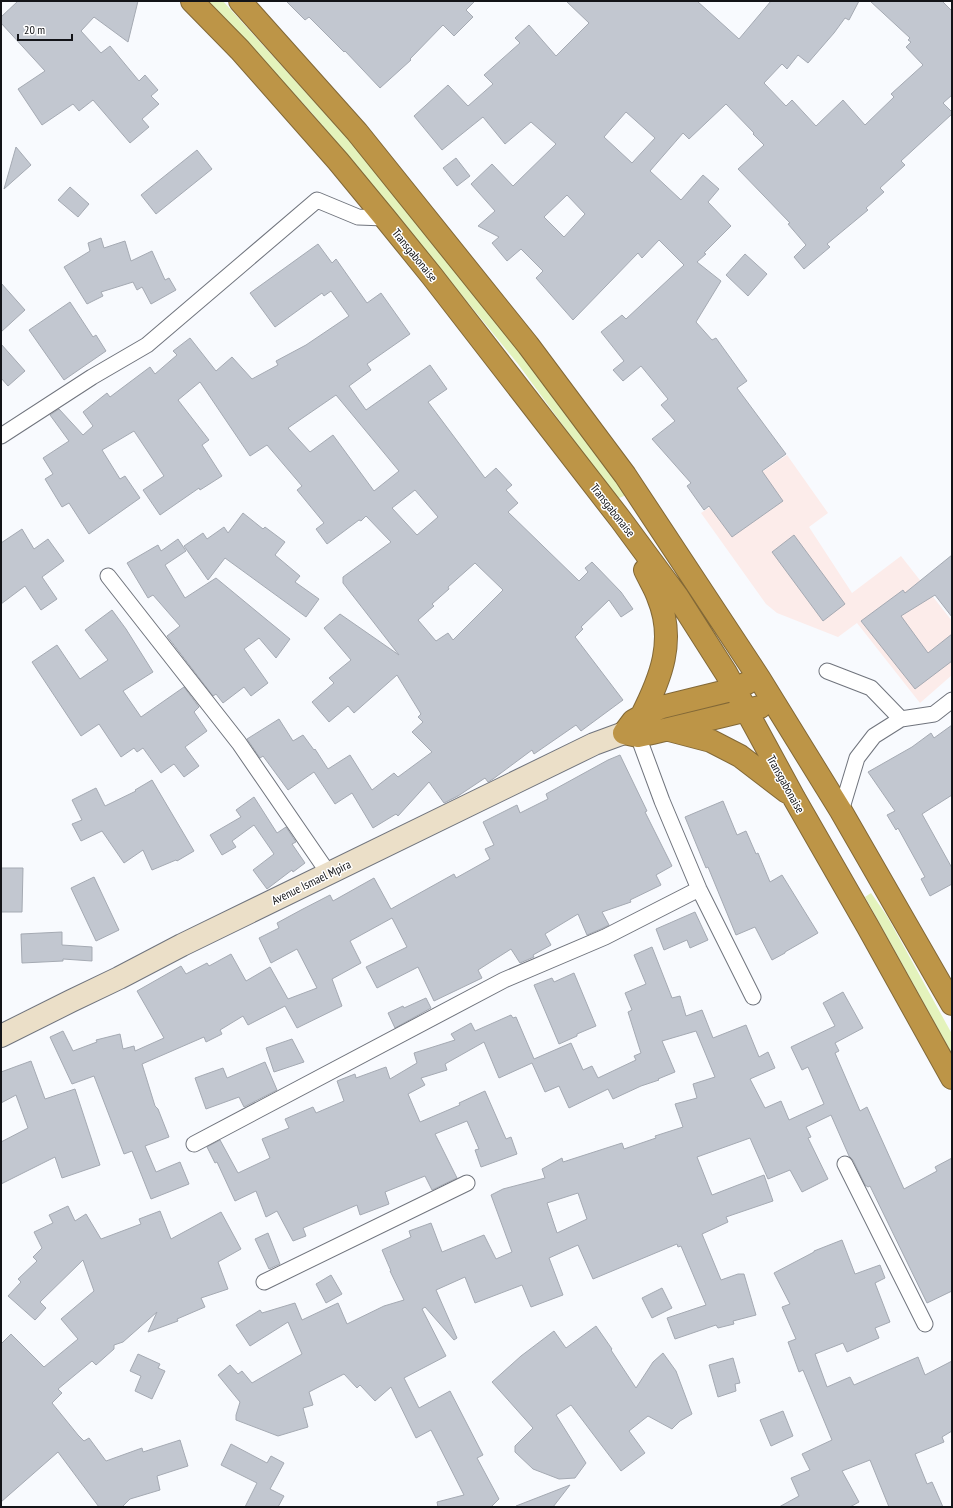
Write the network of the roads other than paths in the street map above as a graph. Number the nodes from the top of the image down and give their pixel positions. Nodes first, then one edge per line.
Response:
1 (192, 1) edge
2 (241, 1) edge
3 (386, 218) junction
4 (1, 436) edge
5 (621, 520) junction
6 (108, 576) dead end
7 (827, 671) dead end
8 (759, 678) junction
9 (735, 689) junction
10 (952, 700) edge
11 (775, 704) junction
12 (747, 710) junction
13 (901, 719) junction
14 (634, 728) junction
15 (668, 729) junction
16 (794, 798) junction
17 (841, 811) junction
18 (329, 874) junction
19 (699, 890) junction
20 (753, 997) dead end
21 (952, 1004) edge
22 (1, 1036) edge
23 (952, 1078) edge
24 (194, 1144) dead end
25 (845, 1164) dead end
26 (467, 1183) dead end
27 (264, 1282) dead end
28 (925, 1324) dead end

1 - 3 highway, Transgabonaise
2 - 8 highway
3 - 4 street
3 - 5 highway, Transgabonaise
5 - 9 highway, Transgabonaise
5 - 14 highway
6 - 18 street
7 - 13 street
8 - 9 highway
8 - 11 highway
9 - 12 highway, Transgabonaise
9 - 14 highway
10 - 13 street
11 - 12 highway
11 - 17 highway
12 - 15 highway
12 - 16 highway, Transgabonaise
13 - 17 street
14 - 15 highway
14 - 18 main road, Avenue Ismael Mpira
14 - 19 street
15 - 16 highway
16 - 23 highway, Transgabonaise
17 - 21 highway
18 - 22 main road, Avenue Ismael Mpira
19 - 20 street
19 - 24 street
25 - 28 street
26 - 27 street

